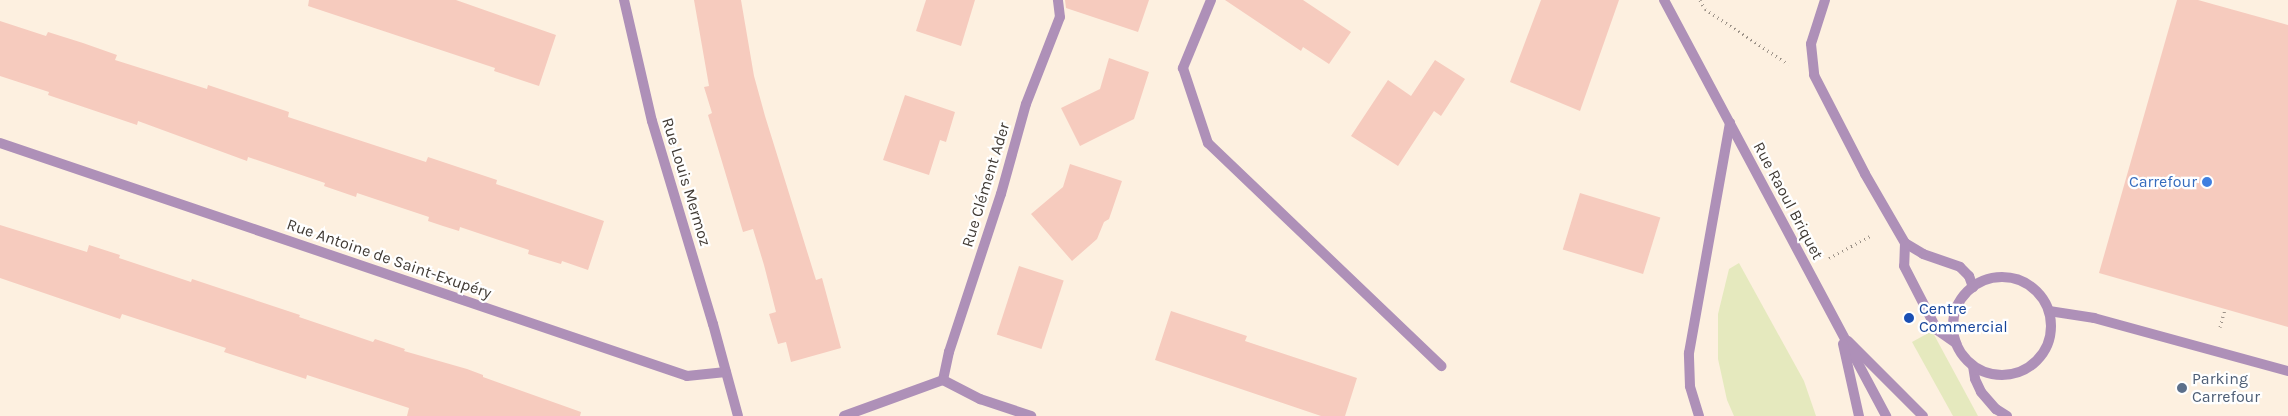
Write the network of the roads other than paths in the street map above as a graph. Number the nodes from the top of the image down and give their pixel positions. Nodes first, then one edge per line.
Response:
1 (624, 0) edge
2 (1058, 0) edge
3 (1211, 0) edge
4 (1664, 0) edge
5 (1825, 0) edge
6 (1730, 122) junction
7 (0, 143) edge
8 (1905, 243) junction
9 (1973, 287) junction
10 (2049, 311) junction
11 (1840, 334) junction
12 (1957, 344) junction
13 (1441, 366) dead end
14 (1973, 366) junction
15 (2288, 371) edge
16 (726, 372) junction
17 (943, 380) junction
18 (738, 416) edge
19 (844, 416) edge
20 (1032, 416) edge
21 (1699, 416) edge
22 (1859, 416) edge
23 (1886, 416) edge
24 (1923, 416) edge
25 (2007, 416) edge

1 - 16 street, Rue Louis Mermoz
2 - 17 street, Rue Clément Ader
3 - 13 street
4 - 6 street, Rue Raoul Briquet
5 - 8 street
6 - 11 street, Rue Raoul Briquet
6 - 21 street
7 - 16 street, Rue Antoine de Saint-Exupéry
8 - 9 street
8 - 12 street
9 - 10 street
9 - 12 street
10 - 14 street
10 - 15 street
11 - 22 street
11 - 23 street, Rue Raoul Briquet
11 - 24 street
12 - 14 street
14 - 25 street
16 - 18 street
17 - 19 street
17 - 20 street

